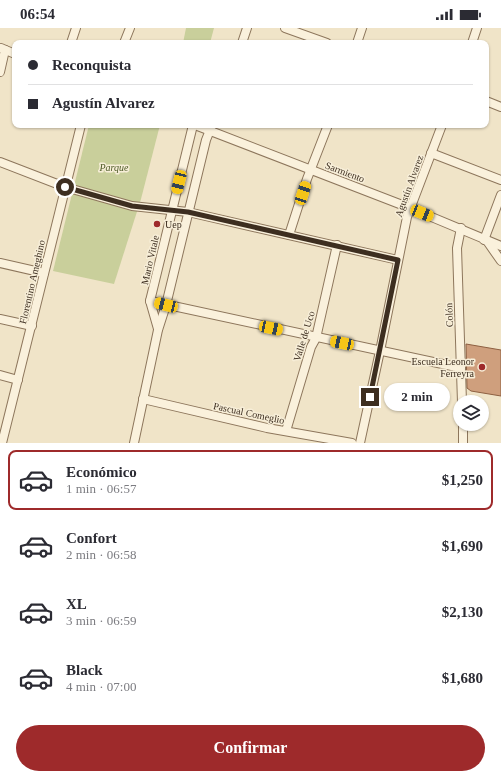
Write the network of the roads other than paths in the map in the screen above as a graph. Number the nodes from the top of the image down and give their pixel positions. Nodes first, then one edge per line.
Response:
1 (76, 28) edge
2 (130, 28) edge
3 (247, 28) edge
4 (285, 28) edge
5 (362, 28) edge
6 (477, 28) edge
7 (72, 40) edge
8 (125, 40) edge
9 (243, 40) edge
10 (319, 40) edge
11 (358, 40) edge
12 (473, 40) edge
13 (2, 49) edge
14 (12, 53) edge
15 (0, 72) edge
16 (489, 102) edge
17 (501, 107) edge
18 (80, 128) edge
19 (193, 128) edge
20 (211, 128) edge
21 (327, 128) edge
22 (441, 128) edge
23 (431, 153) junction
24 (0, 162) edge
25 (312, 169) junction
26 (501, 180) edge
27 (65, 187) junction
28 (501, 195) edge
29 (410, 208) junction
30 (172, 210) junction
31 (188, 212) junction
32 (461, 228) junction
33 (289, 234) junction
34 (486, 240) junction
35 (337, 245) junction
36 (501, 246) edge
37 (398, 260) junction
38 (501, 260) edge
39 (0, 263) edge
40 (44, 273) junction
41 (150, 301) junction
42 (166, 305) junction
43 (0, 319) edge
44 (32, 326) junction
45 (158, 330) junction
46 (316, 338) junction
47 (380, 351) junction
48 (461, 368) junction
49 (0, 375) edge
50 (18, 380) junction
51 (462, 395) edge
52 (142, 399) junction
53 (286, 431) junction
54 (463, 431) edge
55 (2, 432) edge
56 (2, 443) edge
57 (134, 443) edge
58 (352, 443) edge
59 (360, 443) edge
60 (463, 443) edge

1 - 7 street
2 - 8 street
3 - 9 street
4 - 10 street
5 - 11 street
6 - 12 street
13 - 14 street
13 - 15 street
16 - 17 street
18 - 27 street, Florentino Ameghino
19 - 30 street, Mario Vitale
20 - 25 street, Sarmiento
20 - 31 street, Mario Vitale
21 - 25 street
22 - 23 street, Agustín Alvarez
23 - 26 street
23 - 29 street, Agustín Alvarez
24 - 27 street
25 - 29 street, Sarmiento
25 - 33 street
27 - 30 street
27 - 40 street, Florentino Ameghino
28 - 34 street
29 - 32 street, Sarmiento
29 - 37 street, Agustín Alvarez
30 - 31 street
30 - 41 street, Mario Vitale
31 - 33 street
31 - 42 street, Mario Vitale
32 - 34 street, Sarmiento
32 - 48 street, Colón
33 - 35 street
34 - 36 street, Sarmiento
34 - 38 street, Sarmiento
35 - 37 street
35 - 46 street, Valle de Uco
37 - 47 street, Agustín Alvarez
39 - 40 street
40 - 44 street, Florentino Ameghino
41 - 42 street
41 - 45 street, Mario Vitale
42 - 45 street, Mario Vitale
42 - 46 street
43 - 44 street
44 - 50 street, Florentino Ameghino
45 - 52 street, Mario Vitale
46 - 47 street
46 - 53 street, Valle de Uco
47 - 48 street
47 - 59 street, Agustín Alvarez
48 - 51 street, Colón
49 - 50 street
50 - 55 street, Florentino Ameghino
52 - 53 street, Pascual Comeglio
52 - 57 street, Mario Vitale
53 - 58 street, Pascual Comeglio
54 - 60 street
55 - 56 street, Florentino Ameghino

